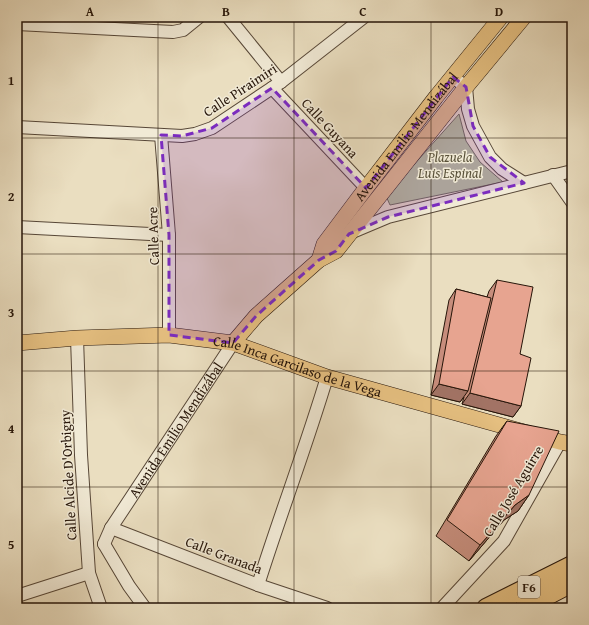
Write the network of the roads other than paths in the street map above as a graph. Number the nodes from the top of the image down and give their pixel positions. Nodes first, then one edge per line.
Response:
1 (199, 17) edge
2 (228, 17) edge
3 (500, 18) edge
4 (357, 19) edge
5 (519, 22) edge
6 (17, 24) edge
7 (453, 77) junction
8 (277, 85) junction
9 (466, 87) junction
10 (17, 127) edge
11 (161, 135) junction
12 (572, 171) edge
13 (553, 176) junction
14 (524, 183) junction
15 (366, 188) junction
16 (572, 202) edge
17 (17, 227) edge
18 (349, 234) junction
19 (169, 235) junction
20 (318, 260) junction
21 (169, 335) junction
22 (77, 338) junction
23 (17, 343) edge
24 (232, 343) junction
25 (327, 376) junction
26 (566, 443) edge
27 (111, 528) junction
28 (104, 544) junction
29 (87, 545) junction
30 (572, 565) edge
31 (89, 573) junction
32 (572, 583) edge
33 (258, 585) junction
34 (17, 596) edge
35 (101, 608) edge
36 (145, 608) edge
37 (327, 608) edge
38 (442, 608) edge
39 (486, 608) edge
40 (524, 608) edge

1 - 6 street
2 - 8 street, Calle Guyana
3 - 5 street
3 - 7 main road, Avenida Emilio Mendizábal
4 - 8 street, Calle Piraimiri
5 - 9 main road, Avenida Emilio Mendizábal
7 - 9 street
7 - 15 main road, Avenida Emilio Mendizábal
8 - 11 street, Calle Piraimiri
8 - 15 street, Calle Guyana
9 - 14 street
9 - 18 main road, Avenida Emilio Mendizábal
10 - 11 street, Calle Piraimiri
11 - 19 street, Calle Acre
12 - 13 street
13 - 14 street
13 - 16 street
14 - 18 street
15 - 20 main road, Avenida Emilio Mendizábal
17 - 19 street
18 - 20 main road, Avenida Emilio Mendizábal
19 - 21 street, Calle Acre
20 - 24 main road, Avenida Emilio Mendizábal
21 - 22 main road, Calle Inca Garcilaso de la Vega
21 - 24 main road, Calle Inca Garcilaso de la Vega
22 - 23 main road, Calle Inca Garcilaso de la Vega
22 - 29 street, Calle Alcide D'Orbigny
24 - 25 main road, Calle Inca Garcilaso de la Vega
24 - 27 street, Avenida Emilio Mendizábal
25 - 26 main road, Calle Inca Garcilaso de la Vega
25 - 33 street
26 - 38 street, Calle José Aguirre
27 - 28 street, Avenida Emilio Mendizábal
27 - 33 street, Calle Granada
28 - 29 street
28 - 36 street
29 - 31 street, Calle Alcide D'Orbigny
30 - 39 highway, F6
31 - 34 street
31 - 35 street, Calle Alcide D'Orbigny
32 - 40 highway, F6
33 - 37 street, Calle Granada

